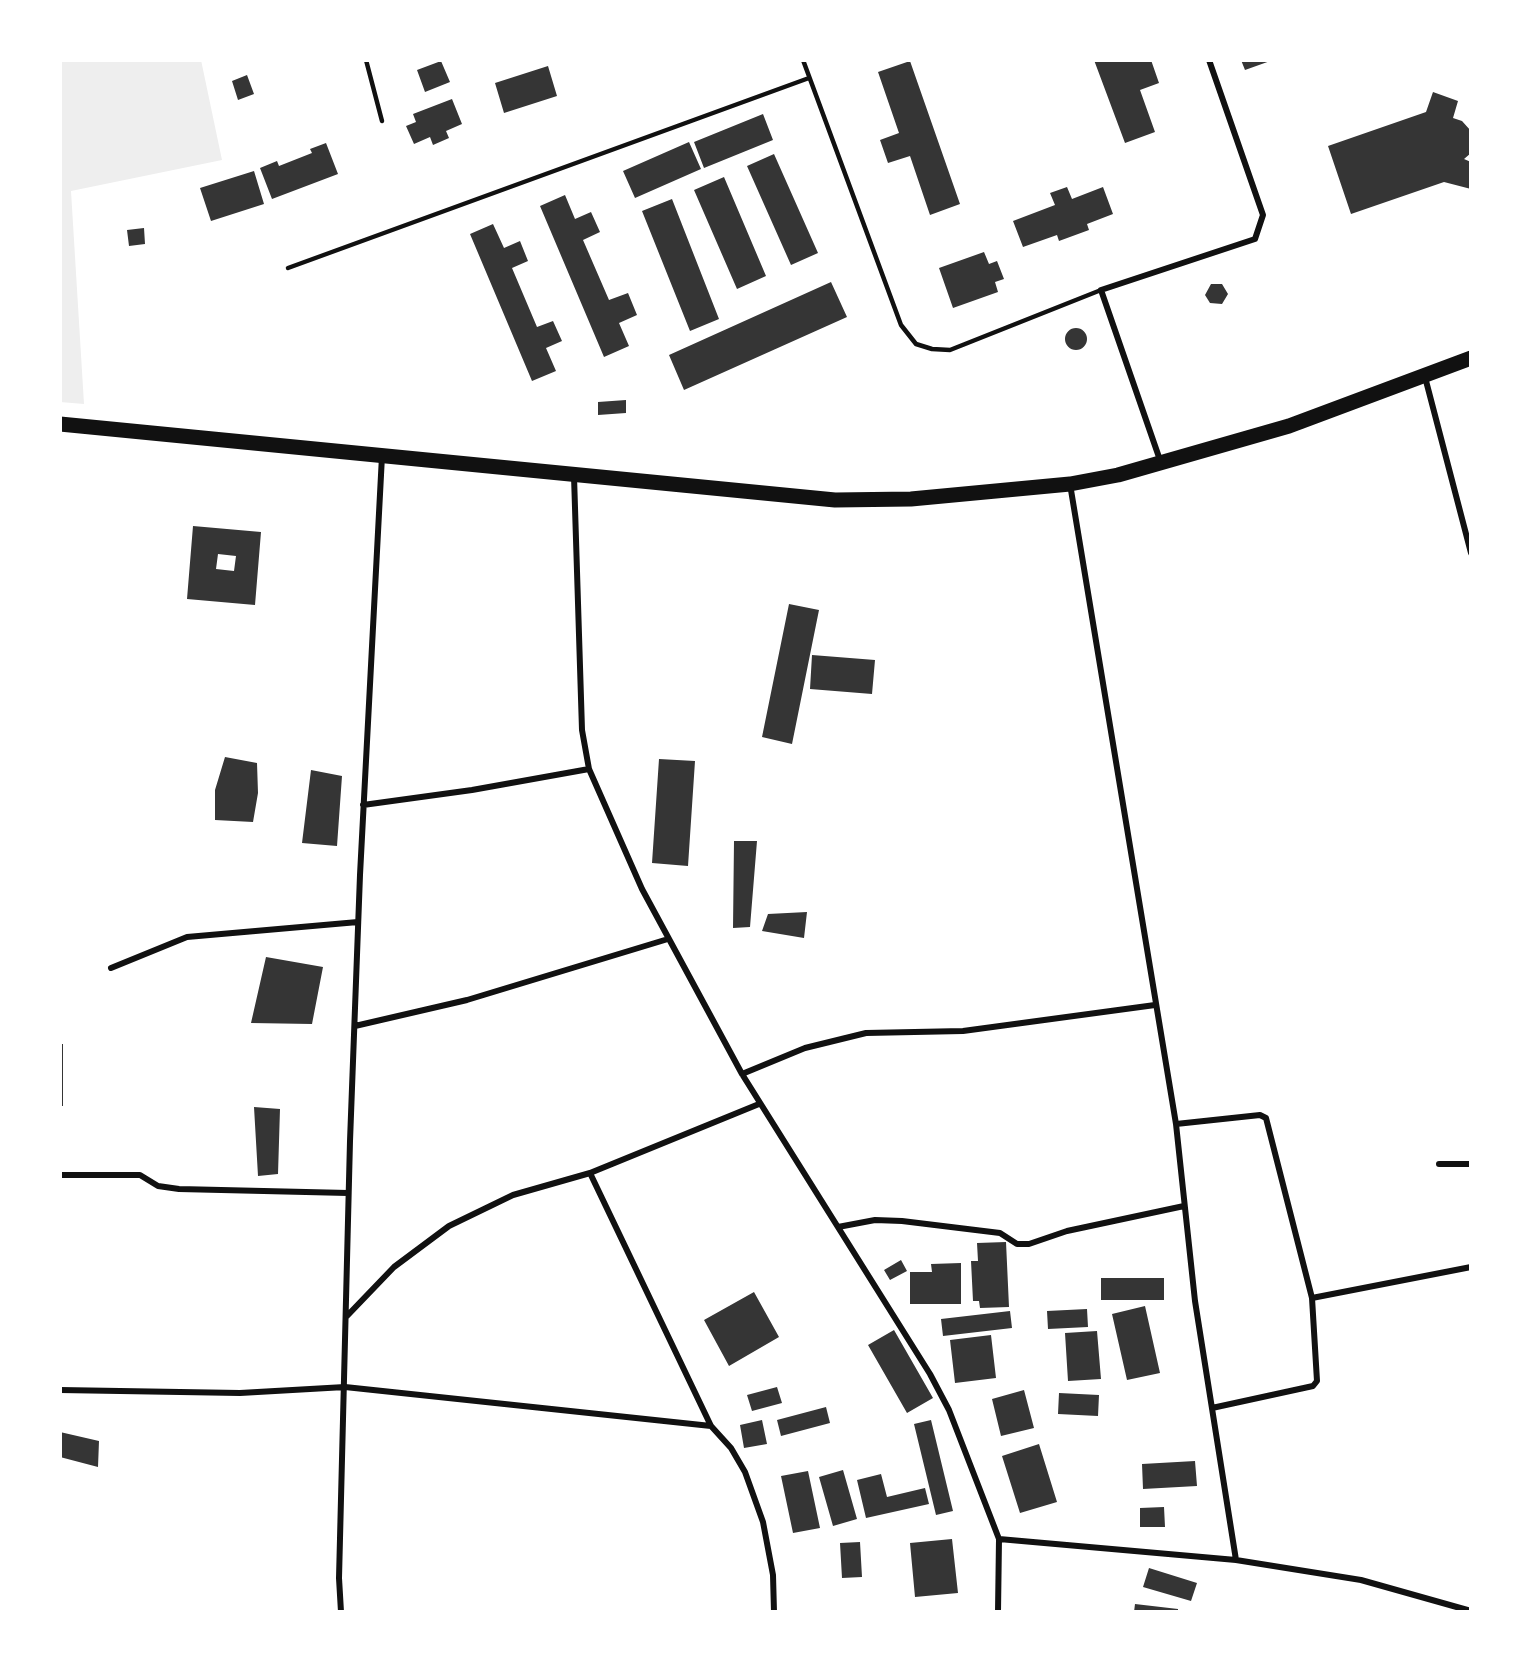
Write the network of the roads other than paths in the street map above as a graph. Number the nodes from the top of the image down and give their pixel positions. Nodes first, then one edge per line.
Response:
1 (366, 60) edge
2 (803, 60) edge
3 (1209, 60) edge
4 (809, 78) junction
5 (382, 121) dead end
6 (288, 268) dead end
7 (1101, 290) junction
8 (1471, 358) edge
9 (1425, 375) junction
10 (60, 424) edge
11 (382, 456) junction
12 (1162, 463) junction
13 (574, 476) junction
14 (1070, 484) junction
15 (1471, 554) edge
16 (589, 769) junction
17 (363, 805) junction
18 (358, 922) junction
19 (668, 939) junction
20 (111, 968) dead end
21 (1155, 1005) junction
22 (355, 1026) junction
23 (742, 1074) junction
24 (759, 1104) junction
25 (1176, 1124) junction
26 (1439, 1164) dead end
27 (1471, 1164) edge
28 (590, 1173) junction
29 (60, 1174) edge
30 (348, 1192) junction
31 (1184, 1206) junction
32 (838, 1227) junction
33 (1471, 1267) edge
34 (1312, 1298) junction
35 (346, 1317) junction
36 (345, 1387) junction
37 (60, 1390) edge
38 (1212, 1408) junction
39 (711, 1426) junction
40 (999, 1539) junction
41 (1236, 1560) junction
42 (1471, 1611) edge
43 (341, 1612) edge
44 (774, 1612) edge
45 (998, 1612) edge

1 - 5 lane
2 - 4 lane
3 - 7 street
4 - 6 lane
4 - 7 lane
7 - 12 street
8 - 9 highway
9 - 12 highway
9 - 15 street
10 - 11 highway
11 - 13 highway
11 - 17 street
12 - 14 highway
13 - 14 highway
13 - 16 street
14 - 21 street
16 - 17 street
16 - 19 street
17 - 18 street
18 - 20 street
18 - 22 street
19 - 22 street
19 - 23 street
21 - 23 street
21 - 25 street
22 - 30 street
23 - 24 street
24 - 28 street
24 - 32 street
25 - 31 street
25 - 34 street
26 - 27 street
28 - 35 street
28 - 39 street
29 - 30 street
30 - 35 street
31 - 32 street
31 - 38 street
32 - 40 street
33 - 34 street
34 - 38 street
35 - 36 street
36 - 37 street
36 - 39 street
36 - 43 street
38 - 41 street
39 - 44 street
40 - 41 street
40 - 45 street
41 - 42 street

